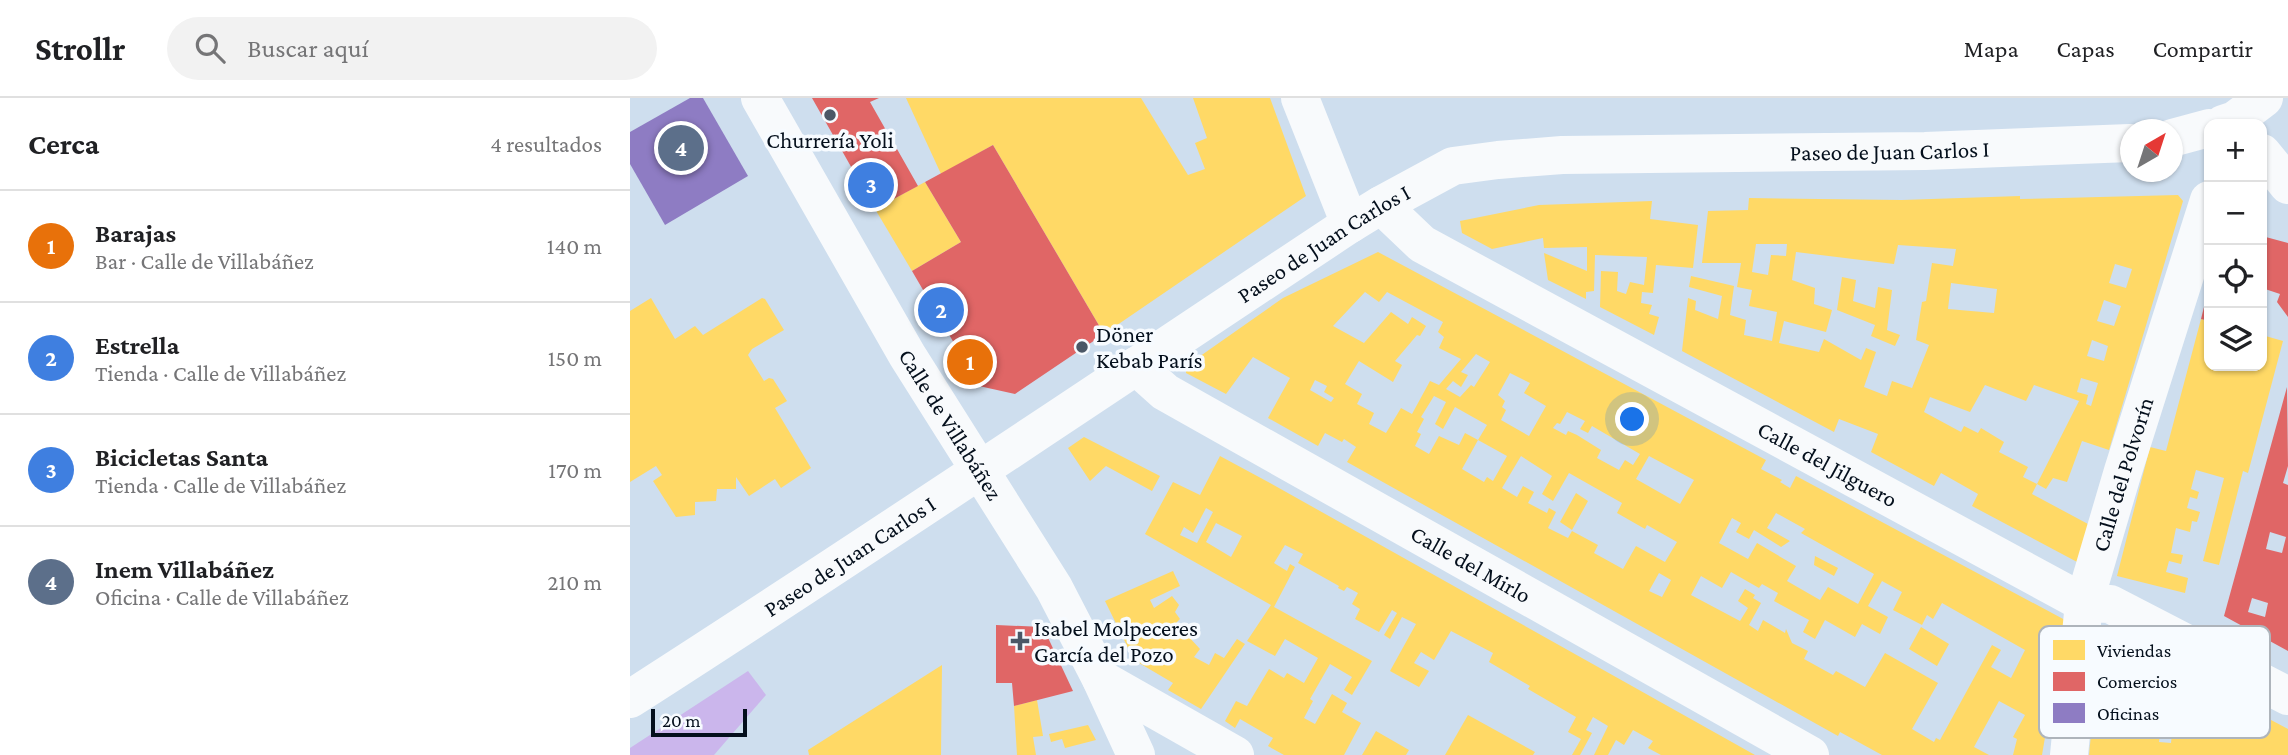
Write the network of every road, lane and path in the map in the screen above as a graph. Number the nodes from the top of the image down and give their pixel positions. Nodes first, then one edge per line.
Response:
1 (760, 98) edge
2 (1300, 98) edge
3 (2204, 129) edge
4 (2183, 135) edge
5 (2120, 143) edge
6 (2267, 159) edge
7 (2288, 185) edge
8 (1365, 214) junction
9 (2204, 216) edge
10 (1136, 366) junction
11 (979, 470) junction
12 (2084, 603) junction
13 (2082, 626) edge
14 (2153, 626) edge
15 (1101, 680) junction
16 (2270, 687) edge
17 (2288, 696) edge
18 (630, 699) edge
19 (1136, 755) edge
20 (1235, 755) edge
21 (1810, 755) edge

1 - 11 street, Calle de Villabáñez
2 - 8 street
3 - 4 street
5 - 8 street, Paseo de Juan Carlos I
6 - 7 street
8 - 10 street, Paseo de Juan Carlos I
8 - 12 street, Calle del Jilguero
9 - 12 street, Calle del Polvorín
10 - 11 street, Paseo de Juan Carlos I
10 - 21 street, Calle del Mirlo
11 - 15 street, Calle de Villabáñez
11 - 18 street, Paseo de Juan Carlos I
12 - 13 street, Calle del Polvorín
12 - 14 street, Calle del Jilguero
15 - 19 street, Calle de Villabáñez
15 - 20 street
16 - 17 street, Calle del Jilguero

